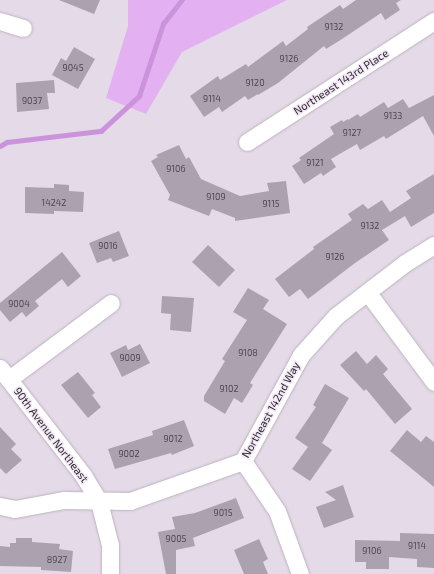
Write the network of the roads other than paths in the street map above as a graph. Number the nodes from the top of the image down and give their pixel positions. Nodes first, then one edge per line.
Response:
1 (0, 21) edge
2 (433, 23) edge
3 (23, 28) dead end
4 (247, 142) dead end
5 (434, 245) edge
6 (368, 293) junction
7 (111, 304) dead end
8 (5, 373) edge
9 (434, 382) edge
10 (243, 461) junction
11 (99, 502) junction
12 (0, 506) edge
13 (110, 574) edge
14 (300, 574) edge

1 - 3 street
2 - 4 street, Northeast 143rd Place
5 - 6 street, Northeast 142nd Way
6 - 9 street
6 - 10 street, Northeast 142nd Way
7 - 8 street
8 - 11 street, 90th Avenue Northeast
10 - 11 street, Northeast 142nd Way
10 - 14 street
11 - 12 street, Northeast 142nd Way
11 - 13 street, 90th Avenue Northeast

